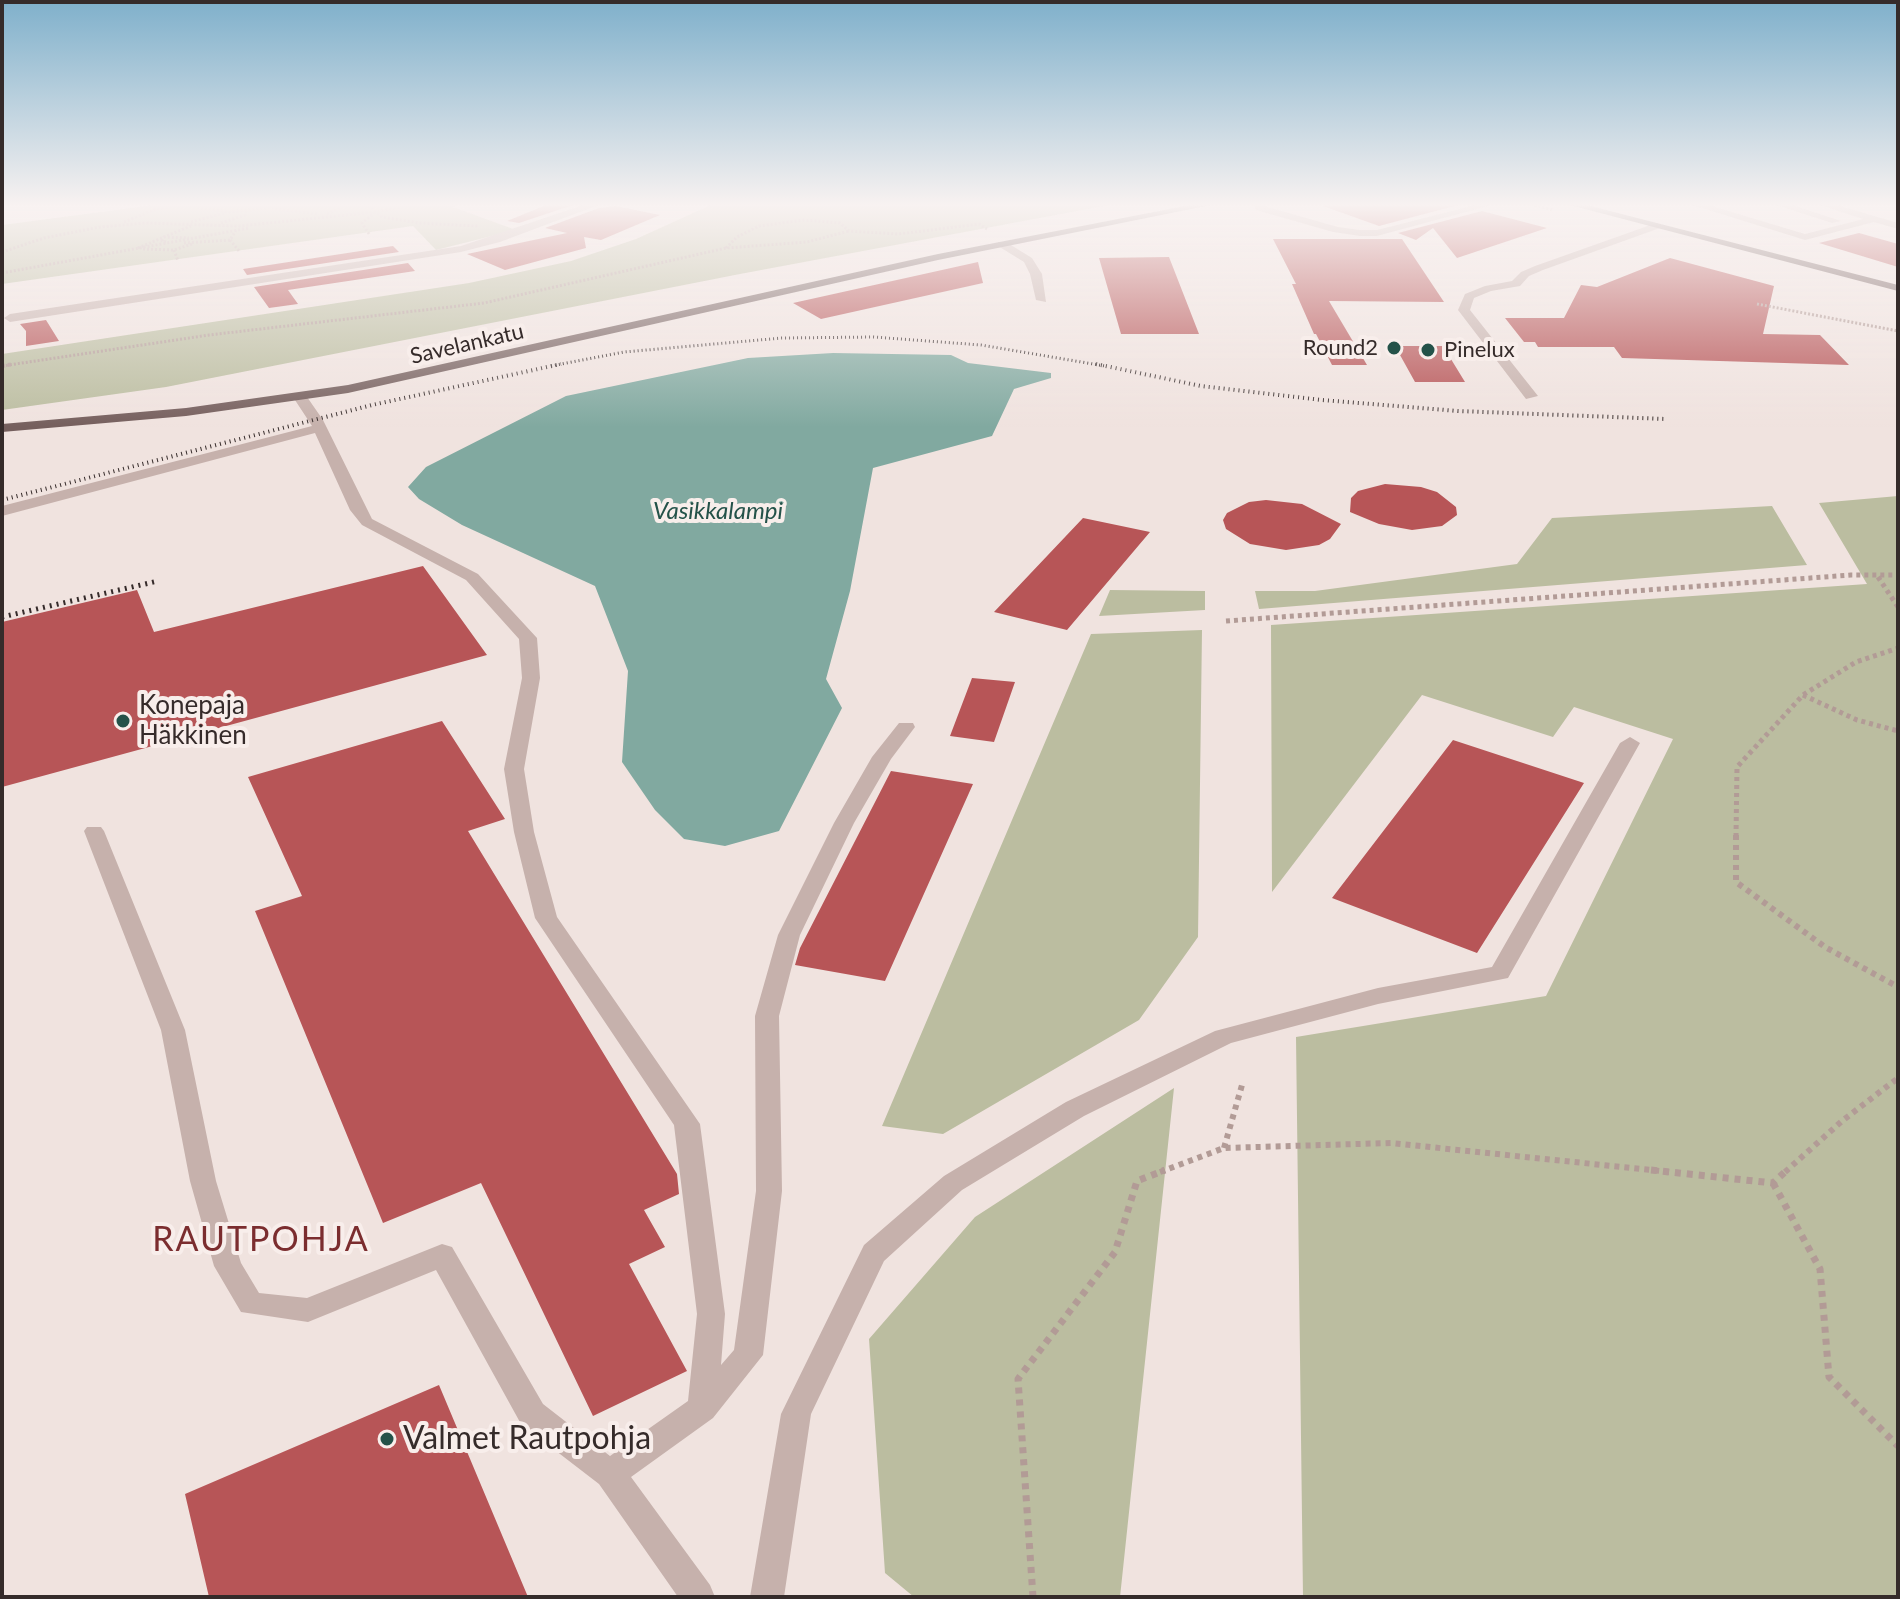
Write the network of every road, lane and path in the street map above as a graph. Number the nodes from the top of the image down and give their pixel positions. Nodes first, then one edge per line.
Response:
1 (274, 278) edge
2 (596, 278) edge
3 (853, 278) edge
4 (1037, 278) edge
5 (1522, 278) edge
6 (1857, 278) edge
7 (1898, 288) edge
8 (1042, 300) dead end
9 (1757, 304) dead end
10 (10, 318) dead end
11 (1898, 331) edge
12 (2, 366) edge
13 (1531, 396) dead end
14 (300, 397) junction
15 (2, 428) edge
16 (320, 428) junction
17 (2, 511) edge
18 (1898, 575) edge
19 (1878, 577) junction
20 (1898, 607) edge
21 (1226, 621) dead end
22 (1898, 648) edge
23 (1803, 695) junction
24 (906, 727) dead end
25 (1898, 731) edge
26 (1630, 743) dead end
27 (94, 831) dead end
28 (1898, 987) edge
29 (1898, 1078) edge
30 (1242, 1085) dead end
31 (1224, 1148) junction
32 (1773, 1183) junction
33 (702, 1408) junction
34 (1898, 1446) edge
35 (610, 1474) junction
36 (698, 1597) edge
37 (767, 1597) edge
38 (1033, 1597) edge

1 - 10 street
2 - 12 path
3 - 14 main road, Savelankatu
4 - 8 street
5 - 13 street
6 - 7 main road
9 - 11 path
14 - 15 main road, Savelankatu
14 - 16 street
16 - 17 street
16 - 33 street
18 - 19 path
19 - 20 path
19 - 21 path
22 - 23 path
23 - 25 path
23 - 28 path
24 - 33 street
26 - 37 street
27 - 35 street
29 - 32 path
30 - 31 path
31 - 32 path
31 - 38 path
32 - 34 path
33 - 35 street
35 - 36 street

